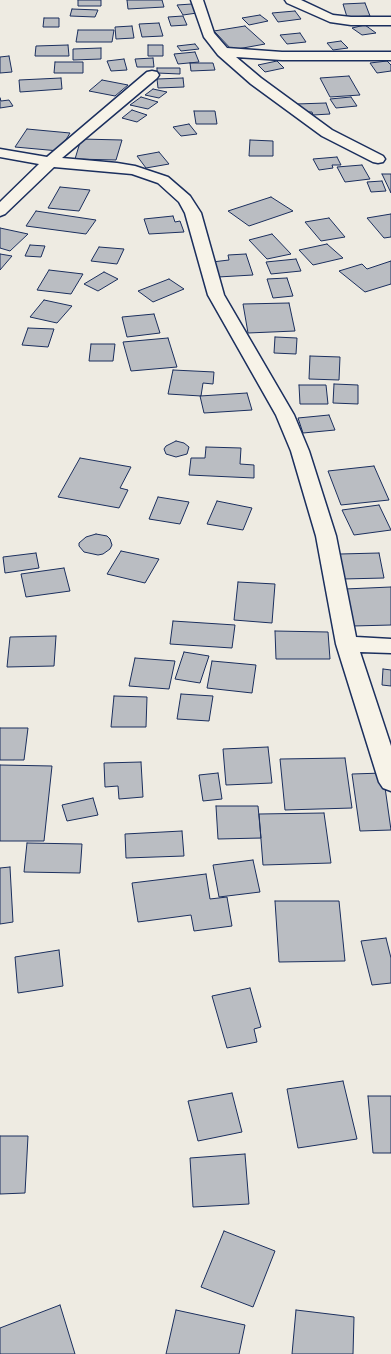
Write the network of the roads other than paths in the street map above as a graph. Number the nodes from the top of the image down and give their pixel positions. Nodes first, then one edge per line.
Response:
1 (197, 0) edge
2 (292, 0) edge
3 (391, 21) edge
4 (223, 52) junction
5 (391, 56) edge
6 (152, 75) dead end
7 (0, 153) edge
8 (378, 159) dead end
9 (51, 162) junction
10 (0, 211) edge
11 (347, 644) junction
12 (391, 646) edge
13 (391, 782) edge

1 - 4 street
2 - 3 street
4 - 5 street
4 - 8 street
6 - 9 street
7 - 9 street
9 - 10 street
9 - 11 street
11 - 12 street
11 - 13 street

